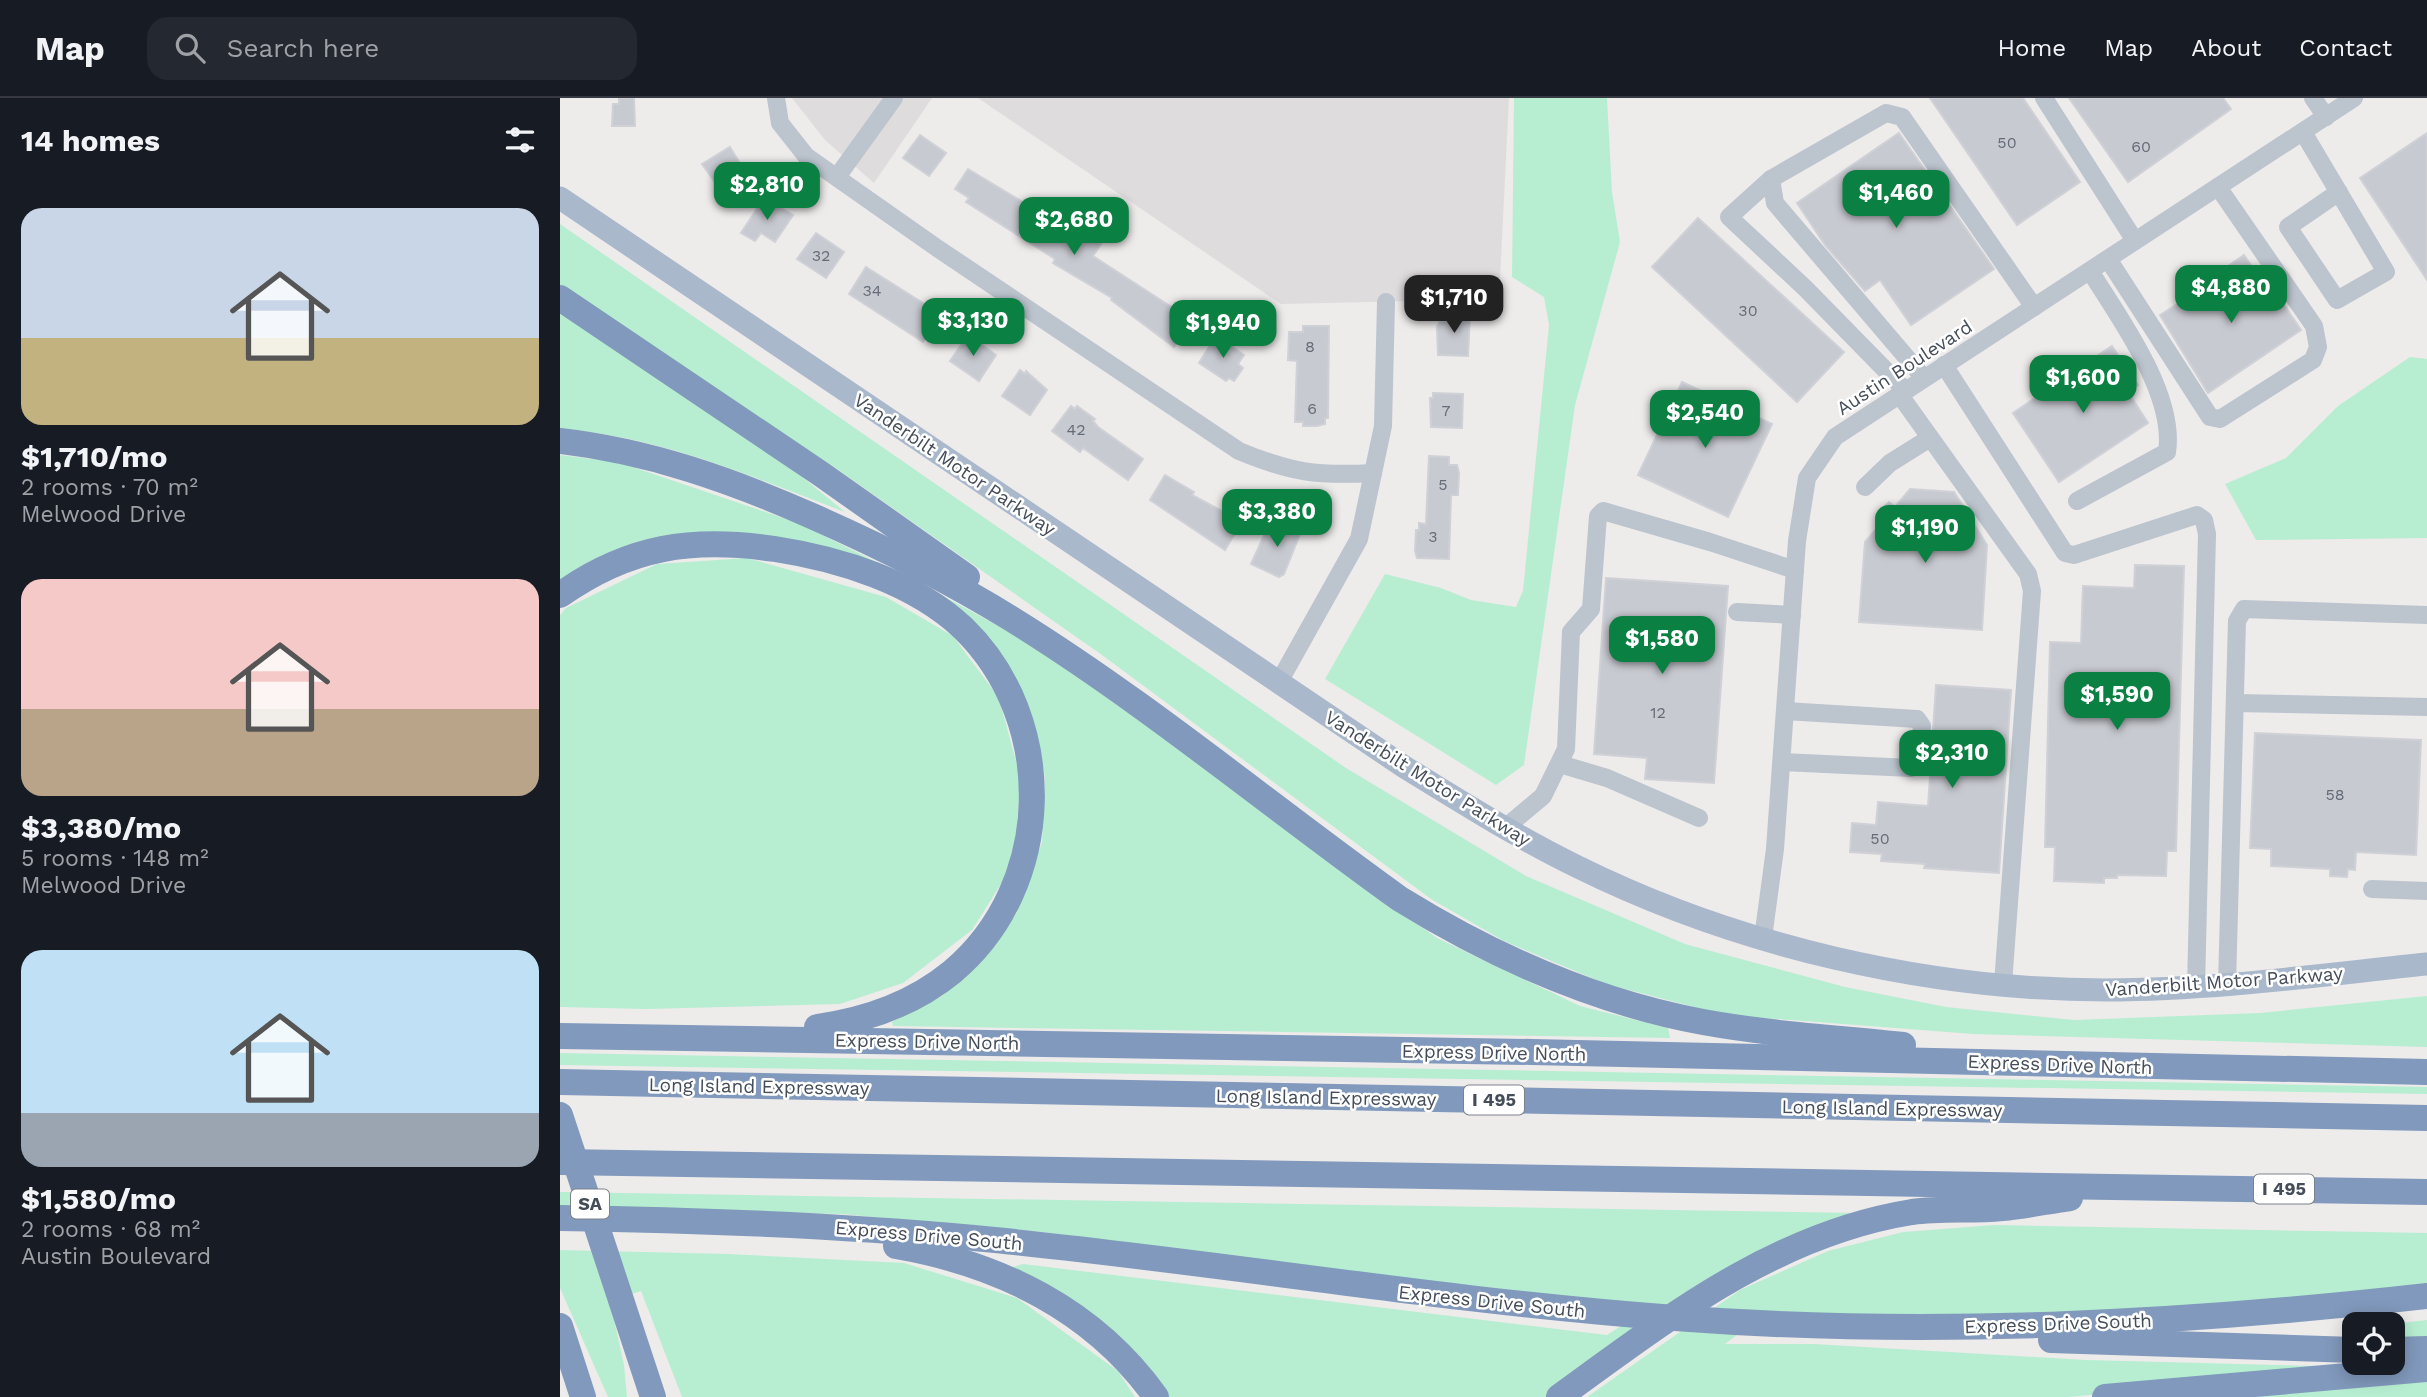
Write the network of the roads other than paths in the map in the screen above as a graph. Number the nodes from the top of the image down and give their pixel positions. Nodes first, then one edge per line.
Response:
1 (775, 98) edge
2 (894, 98) edge
3 (2044, 98) edge
4 (2313, 98) edge
5 (2354, 98) edge
6 (2326, 117) junction
7 (2303, 132) junction
8 (836, 177) junction
9 (1772, 179) junction
10 (2218, 187) junction
11 (2339, 192) junction
12 (560, 198) edge
13 (2135, 241) junction
14 (2108, 259) junction
15 (2090, 271) junction
16 (560, 298) edge
17 (1387, 302) dead end
18 (2034, 307) junction
19 (1944, 365) junction
20 (1924, 378) junction
21 (1902, 392) junction
22 (1930, 438) junction
23 (560, 441) edge
24 (1373, 473) junction
25 (1864, 487) dead end
26 (2077, 501) dead end
27 (1795, 570) junction
28 (560, 595) edge
29 (1737, 612) dead end
30 (1792, 615) junction
31 (2427, 615) edge
32 (1062, 652) junction
33 (1279, 682) junction
34 (2235, 703) junction
35 (2427, 707) edge
36 (1786, 711) junction
37 (1782, 762) junction
38 (1560, 764) junction
39 (1699, 818) dead end
40 (1505, 828) junction
41 (2372, 889) dead end
42 (2427, 891) edge
43 (1763, 938) junction
44 (2427, 964) edge
45 (2003, 984) junction
46 (2227, 984) junction
47 (2196, 987) junction
48 (560, 1036) edge
49 (743, 1039) junction
50 (2135, 1067) junction
51 (2427, 1072) edge
52 (560, 1082) edge
53 (560, 1115) edge
54 (2427, 1118) edge
55 (560, 1162) edge
56 (2141, 1186) junction
57 (2427, 1192) edge
58 (560, 1218) edge
59 (781, 1224) junction
60 (620, 1292) junction
61 (2427, 1296) edge
62 (1920, 1326) junction
63 (560, 1328) edge
64 (2427, 1349) edge
65 (2342, 1350) edge
66 (2405, 1350) edge
67 (2427, 1369) edge
68 (571, 1397) edge
69 (583, 1397) edge
70 (653, 1397) edge
71 (665, 1397) edge
72 (1156, 1397) edge
73 (1559, 1397) edge
74 (2105, 1397) edge

1 - 8 street
2 - 8 street
3 - 13 street
4 - 6 street
5 - 6 street, Austin Boulevard
6 - 7 street, Austin Boulevard
7 - 10 street, Austin Boulevard
7 - 11 street
8 - 24 street
9 - 18 street
9 - 20 street
9 - 21 street
10 - 13 street, Austin Boulevard
10 - 14 street
11 - 11 street
12 - 33 main road, Vanderbilt Motor Parkway
13 - 14 street, Austin Boulevard
14 - 15 street, Austin Boulevard
15 - 18 street, Austin Boulevard
15 - 26 street
16 - 32 highway
17 - 24 street
18 - 19 street, Austin Boulevard
19 - 20 street, Austin Boulevard
19 - 47 street
20 - 21 street, Austin Boulevard
21 - 22 street
21 - 27 street, Austin Boulevard
22 - 25 street
22 - 45 street
23 - 32 highway
24 - 33 street
27 - 30 street, Austin Boulevard
27 - 38 street
28 - 49 highway
29 - 30 street
30 - 36 street, Austin Boulevard
31 - 34 street
32 - 50 highway
33 - 40 main road, Vanderbilt Motor Parkway
34 - 35 street
34 - 46 street
36 - 37 street, Austin Boulevard
36 - 37 street
37 - 43 street, Austin Boulevard
38 - 39 street
38 - 40 street
40 - 43 main road, Vanderbilt Motor Parkway
41 - 42 street
43 - 45 main road, Vanderbilt Motor Parkway
44 - 46 main road, Vanderbilt Motor Parkway
45 - 47 main road, Vanderbilt Motor Parkway
46 - 47 main road, Vanderbilt Motor Parkway
48 - 49 highway, Express Drive North
49 - 50 highway, Express Drive North
50 - 51 highway, Express Drive North
52 - 54 highway, Long Island Expressway / I 495
53 - 60 highway, SA
55 - 56 highway, I 495
56 - 57 highway, I 495
56 - 73 highway
58 - 59 highway, Express Drive South
59 - 62 highway, Express Drive South
59 - 72 highway
60 - 70 highway, SA
60 - 71 highway
61 - 62 highway, Express Drive South
62 - 65 highway
63 - 68 highway
63 - 69 highway
64 - 66 highway
67 - 74 highway

